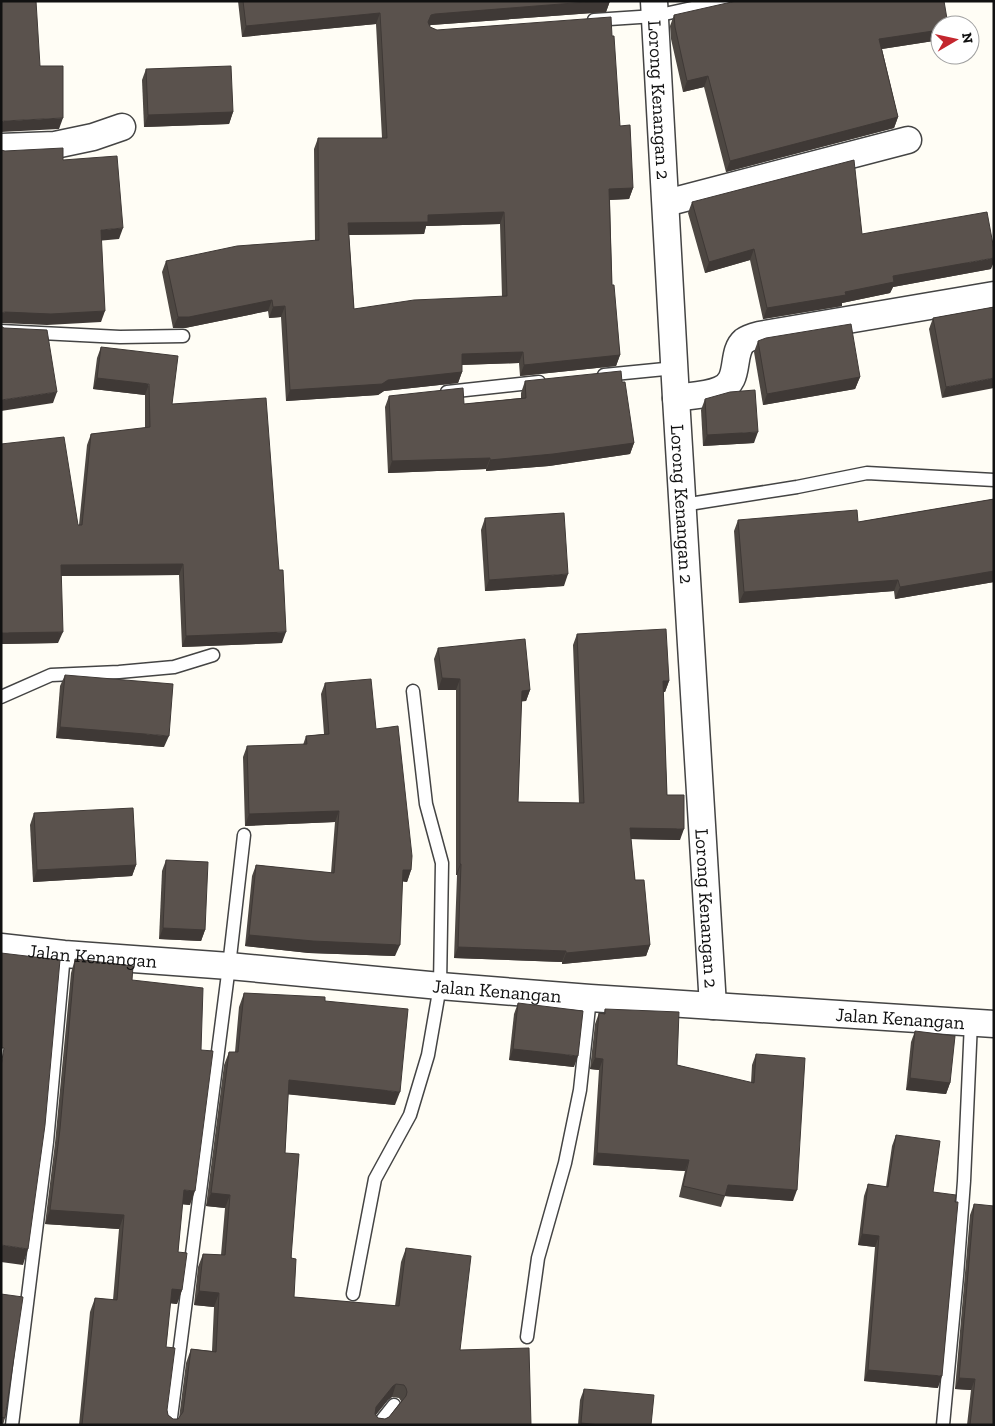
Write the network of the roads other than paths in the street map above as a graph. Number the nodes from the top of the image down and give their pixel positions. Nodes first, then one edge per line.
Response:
1 (725, 1) edge
2 (655, 8) edge
3 (578, 22) edge
4 (122, 127) dead end
5 (908, 140) dead end
6 (1, 147) edge
7 (666, 202) junction
8 (994, 295) edge
9 (1, 331) edge
10 (183, 336) dead end
11 (674, 368) junction
12 (588, 377) edge
13 (549, 381) edge
14 (434, 394) edge
15 (676, 398) junction
16 (994, 480) edge
17 (683, 505) junction
18 (213, 655) dead end
19 (413, 691) dead end
20 (1, 697) edge
21 (244, 835) dead end
22 (1, 947) edge
23 (64, 954) junction
24 (229, 966) junction
25 (440, 986) junction
26 (590, 998) junction
27 (713, 1006) junction
28 (983, 1023) edge
29 (353, 1294) dead end
30 (527, 1337) dead end
31 (394, 1405) edge
32 (12, 1425) edge
33 (170, 1425) edge
34 (378, 1425) edge
35 (943, 1425) edge

1 - 2 lane
2 - 3 lane
2 - 7 street, Lorong Kenangan 2
4 - 6 street
5 - 7 street
7 - 11 street, Lorong Kenangan 2
8 - 15 street
9 - 10 lane
11 - 12 lane
11 - 15 street, Lorong Kenangan 2
13 - 14 lane
15 - 17 street, Lorong Kenangan 2
16 - 17 lane
17 - 27 street, Lorong Kenangan 2
18 - 20 lane
19 - 25 lane
21 - 24 lane
22 - 23 street, Jalan Kenangan
23 - 24 street, Jalan Kenangan
23 - 32 lane
24 - 25 street, Jalan Kenangan
24 - 33 lane
25 - 26 street, Jalan Kenangan
25 - 29 lane
26 - 27 street, Jalan Kenangan
26 - 30 lane
27 - 28 street, Jalan Kenangan
28 - 35 lane
31 - 34 lane

